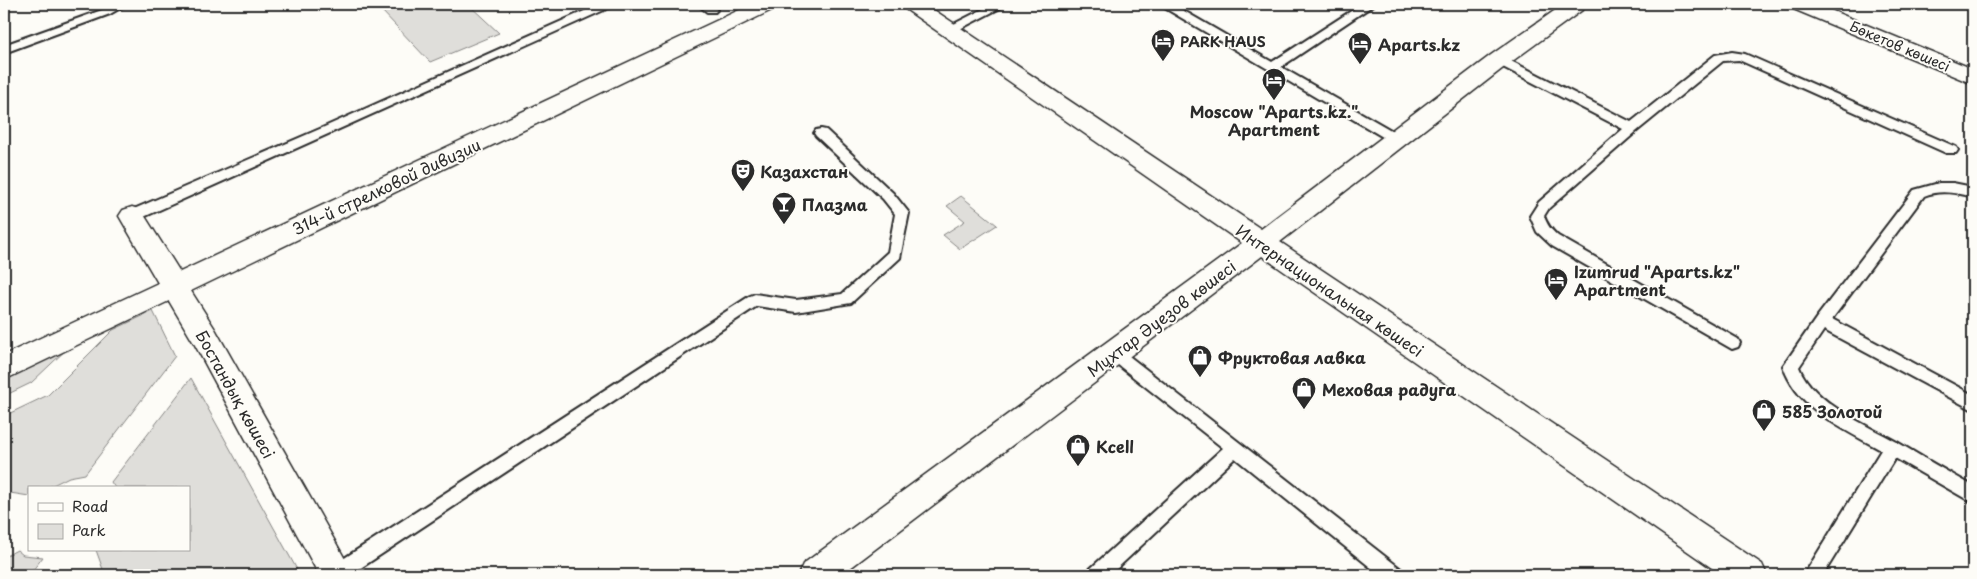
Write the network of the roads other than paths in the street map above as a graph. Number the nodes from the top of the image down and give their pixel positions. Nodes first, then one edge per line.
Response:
1 (121, 4) edge
2 (609, 4) edge
3 (769, 4) edge
4 (911, 4) edge
5 (1002, 4) edge
6 (1164, 4) edge
7 (1369, 4) edge
8 (1578, 4) edge
9 (1798, 4) edge
10 (708, 15) edge
11 (950, 29) junction
12 (4, 49) edge
13 (1499, 60) junction
14 (1273, 67) junction
15 (1973, 77) edge
16 (1632, 128) junction
17 (821, 133) dead end
18 (1398, 140) junction
19 (1951, 150) dead end
20 (1973, 192) edge
21 (132, 216) joint
22 (1262, 243) junction
23 (175, 287) junction
24 (1822, 321) junction
25 (1732, 343) dead end
26 (1114, 353) junction
27 (4, 368) edge
28 (1973, 403) edge
29 (1235, 448) junction
30 (1892, 448) junction
31 (1973, 495) edge
32 (336, 574) edge
33 (815, 575) edge
34 (1097, 575) edge
35 (1394, 575) edge
36 (1750, 575) edge
37 (1813, 575) edge

1 - 12 lane
2 - 21 lane
3 - 10 street, 314-й стрелковой дивизии
4 - 11 street, Интернациональная көшесі
5 - 11 lane
6 - 14 lane
7 - 14 lane
8 - 13 street, Мұхтар Әуезов көшесі
9 - 15 street, Бөкетов көшесі
10 - 23 street, 314-й стрелковой дивизии
11 - 22 street, Интернациональная көшесі
13 - 16 lane
13 - 18 street, Мұхтар Әуезов көшесі
14 - 18 lane
16 - 19 lane
16 - 25 lane
17 - 32 lane
18 - 22 street, Мұхтар Әуезов көшесі
20 - 24 lane
21 - 23 street, Бостандық көшесі
22 - 26 street, Мұхтар Әуезов көшесі
22 - 36 street, Интернациональная көшесі
23 - 27 street, 314-й стрелковой дивизии
23 - 32 street, Бостандық көшесі
24 - 28 lane
24 - 30 lane
26 - 29 lane
26 - 33 street, Мұхтар Әуезов көшесі
29 - 34 lane
29 - 35 lane
30 - 31 lane
30 - 37 lane

